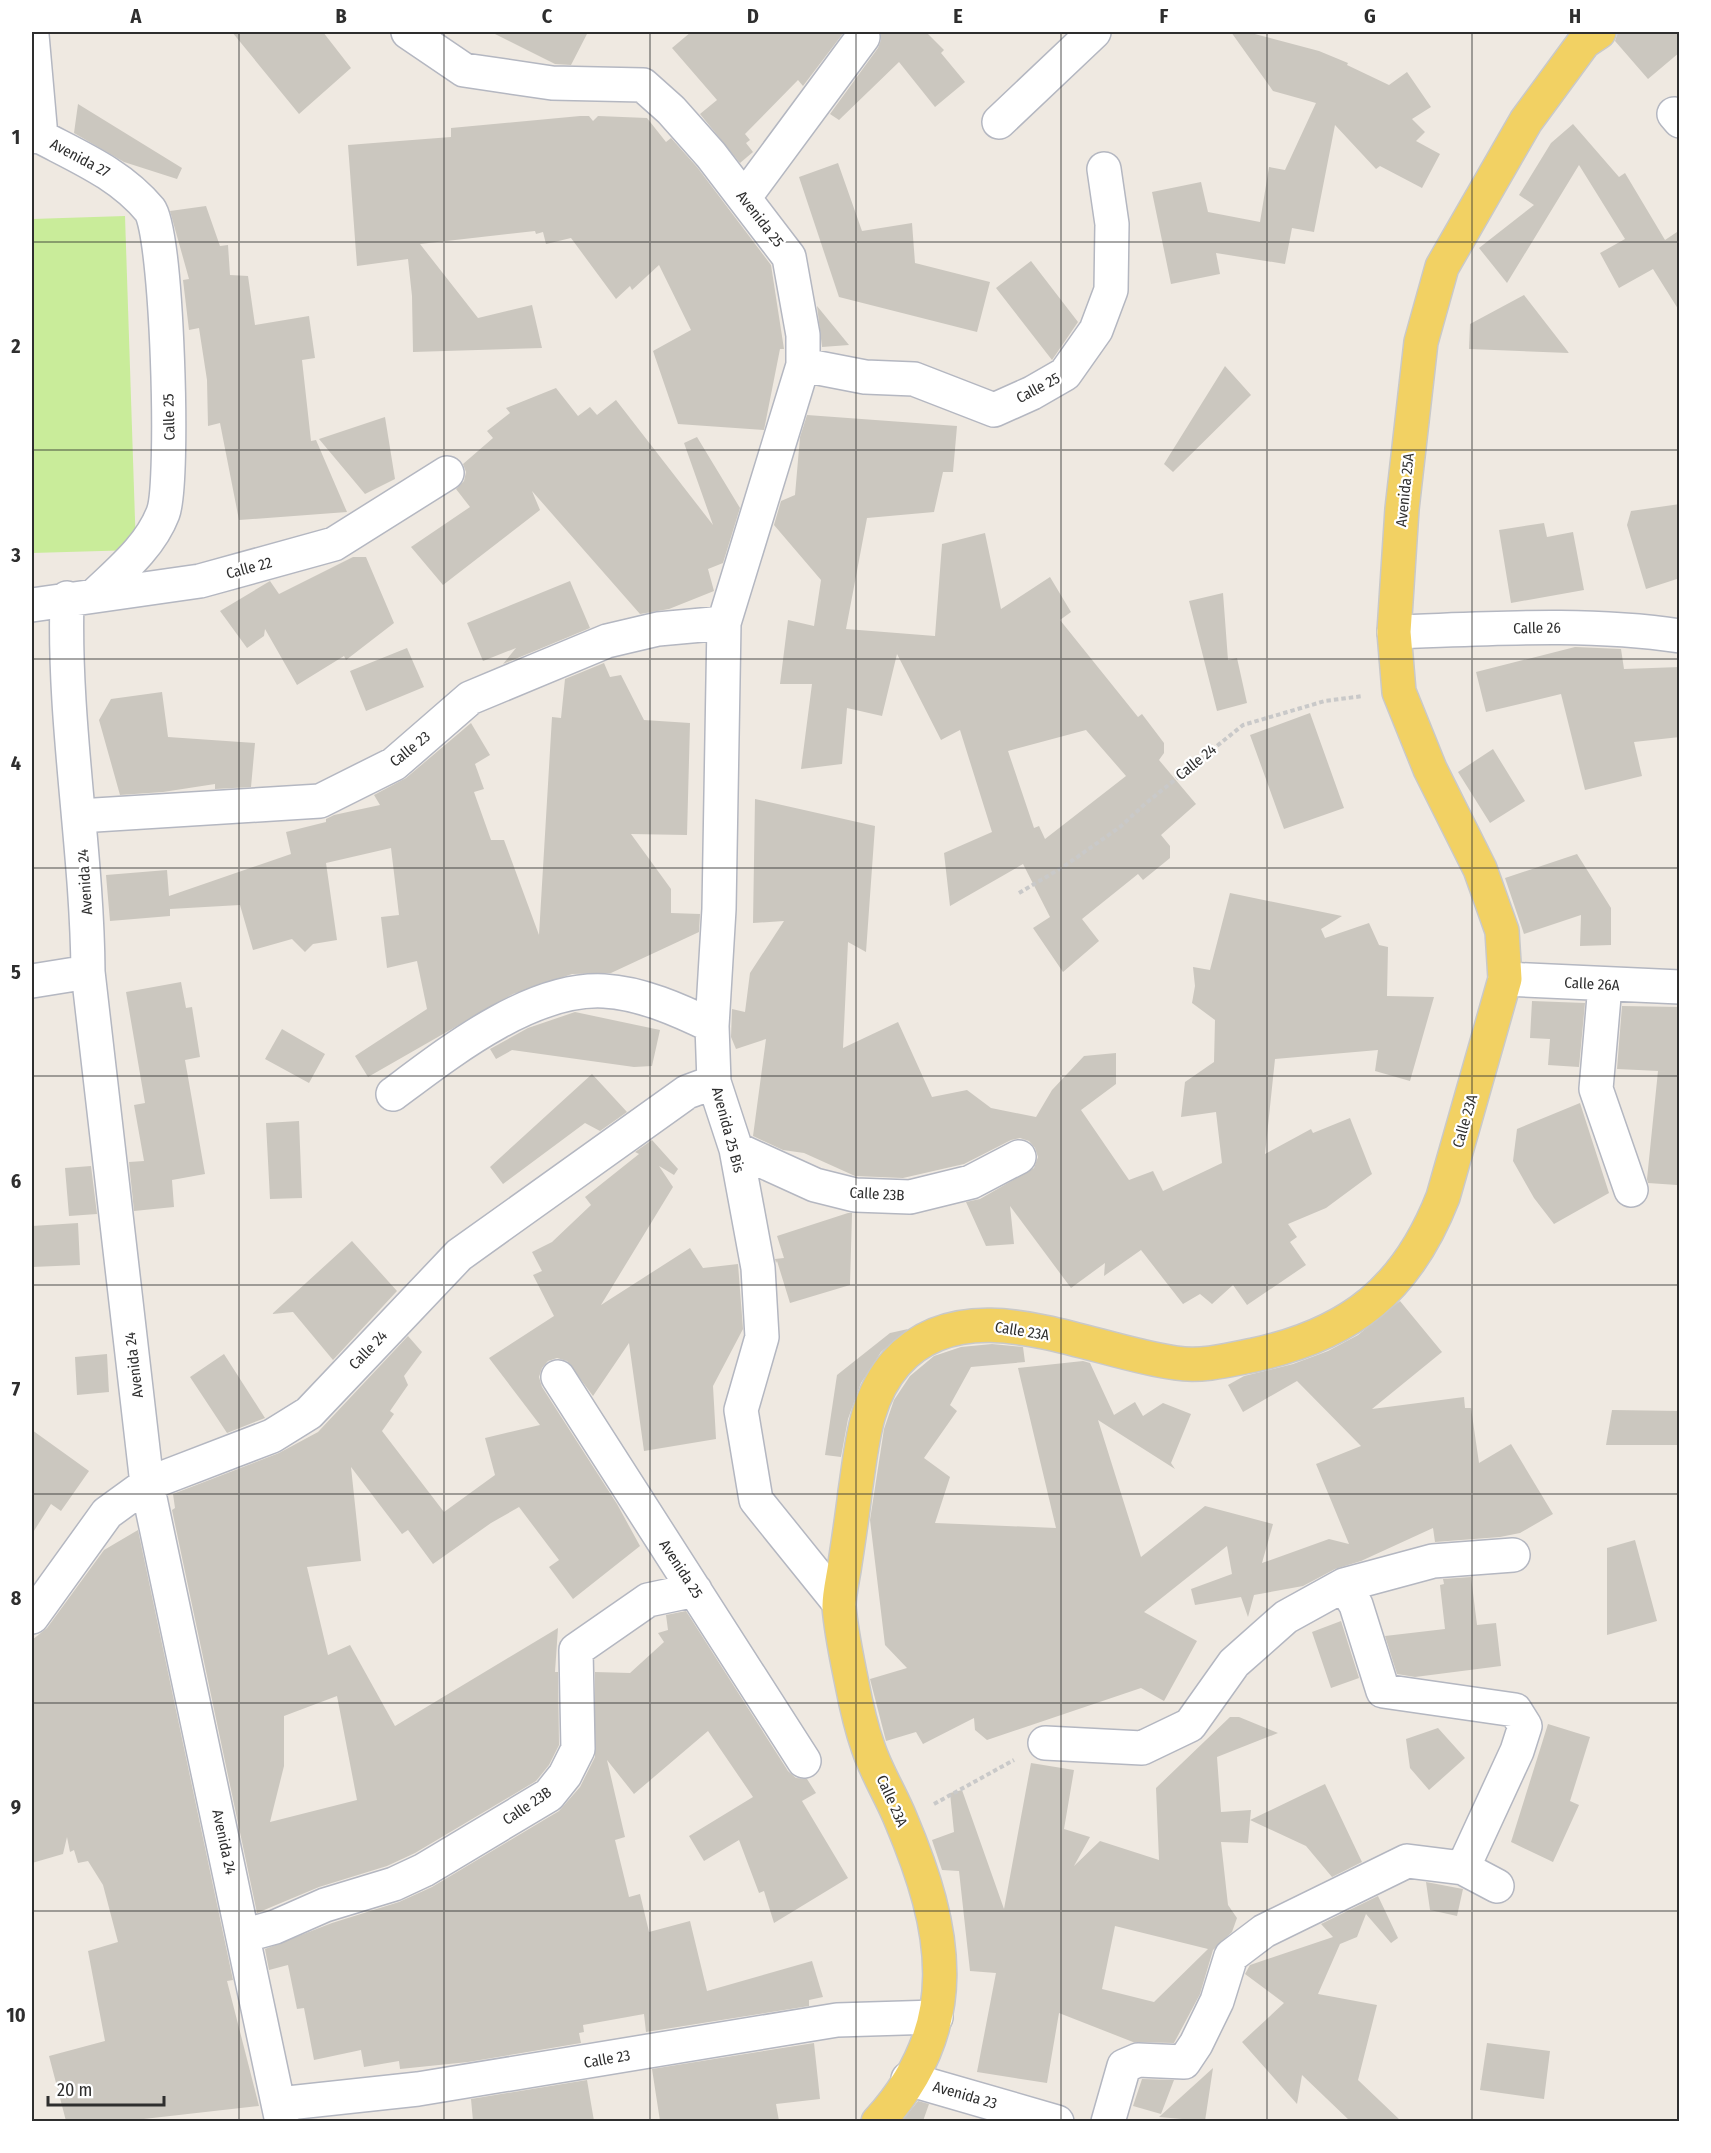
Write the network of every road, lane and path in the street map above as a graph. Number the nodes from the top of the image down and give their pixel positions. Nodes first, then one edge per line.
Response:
1 (408, 32) edge
2 (1095, 32) edge
3 (1599, 32) edge
4 (32, 35) edge
5 (863, 37) dead end
6 (999, 122) dead end
7 (36, 136) edge
8 (1104, 169) dead end
9 (744, 198) junction
10 (152, 212) joint
11 (803, 365) junction
12 (447, 473) dead end
13 (81, 597) junction
14 (32, 605) edge
15 (724, 623) junction
16 (1394, 632) junction
17 (1680, 636) edge
18 (1399, 692) junction
19 (79, 816) junction
20 (1019, 893) dead end
21 (88, 972) junction
22 (1504, 979) junction
23 (32, 981) edge
24 (1605, 985) junction
25 (1680, 987) edge
26 (712, 1026) junction
27 (714, 1082) junction
28 (393, 1094) dead end
29 (736, 1149) junction
30 (1019, 1157) dead end
31 (1631, 1190) dead end
32 (558, 1377) dead end
33 (147, 1484) junction
34 (1513, 1555) dead end
35 (1344, 1585) junction
36 (695, 1590) junction
37 (839, 1603) junction
38 (32, 1617) edge
39 (1045, 1743) joint
40 (804, 1761) dead end
41 (902, 1821) junction
42 (1463, 1868) junction
43 (1497, 1886) dead end
44 (243, 1936) junction
45 (936, 2017) junction
46 (908, 2079) junction
47 (280, 2113) edge
48 (878, 2121) edge
49 (1057, 2121) edge
50 (1108, 2121) edge

1 - 9 street, Avenida 25
2 - 6 street
3 - 16 main road, Avenida 25A
4 - 7 street
5 - 9 street
7 - 10 street, Avenida 27
8 - 11 street, Calle 25
9 - 11 street, Avenida 25
10 - 13 street, Calle 25
11 - 15 street, Avenida 25
12 - 13 street, Calle 22
13 - 14 street, Calle 22
13 - 19 street, Avenida 24
15 - 19 street, Calle 23
15 - 26 street, Avenida 25 Bis
16 - 17 street, Calle 26
16 - 18 main road, Avenida 25A
18 - 20 path, Calle 24
18 - 22 main road, Avenida 25A
19 - 21 street, Avenida 24
21 - 23 street
21 - 33 street, Avenida 24
22 - 24 street, Calle 26A
22 - 37 main road, Calle 23A
24 - 25 street, Calle 26A
24 - 31 street
26 - 27 street, Avenida 25 Bis
26 - 28 street
27 - 29 street, Avenida 25 Bis
27 - 33 street, Calle 24
29 - 30 street, Calle 23B
29 - 37 street, Avenida 25 Bis
32 - 36 street, Avenida 25
33 - 38 street, Calle 24
33 - 44 street, Avenida 24
34 - 35 street
35 - 39 street
35 - 42 street
36 - 40 street, Avenida 25
36 - 44 street, Calle 23B
37 - 41 main road, Calle 23A
39 - 41 path
41 - 45 main road, Calle 23A
42 - 43 street
42 - 50 street
44 - 47 street, Avenida 24
45 - 46 main road, Calle 23A
45 - 47 street, Calle 23
46 - 48 main road, Calle 23A
46 - 49 street, Avenida 23

